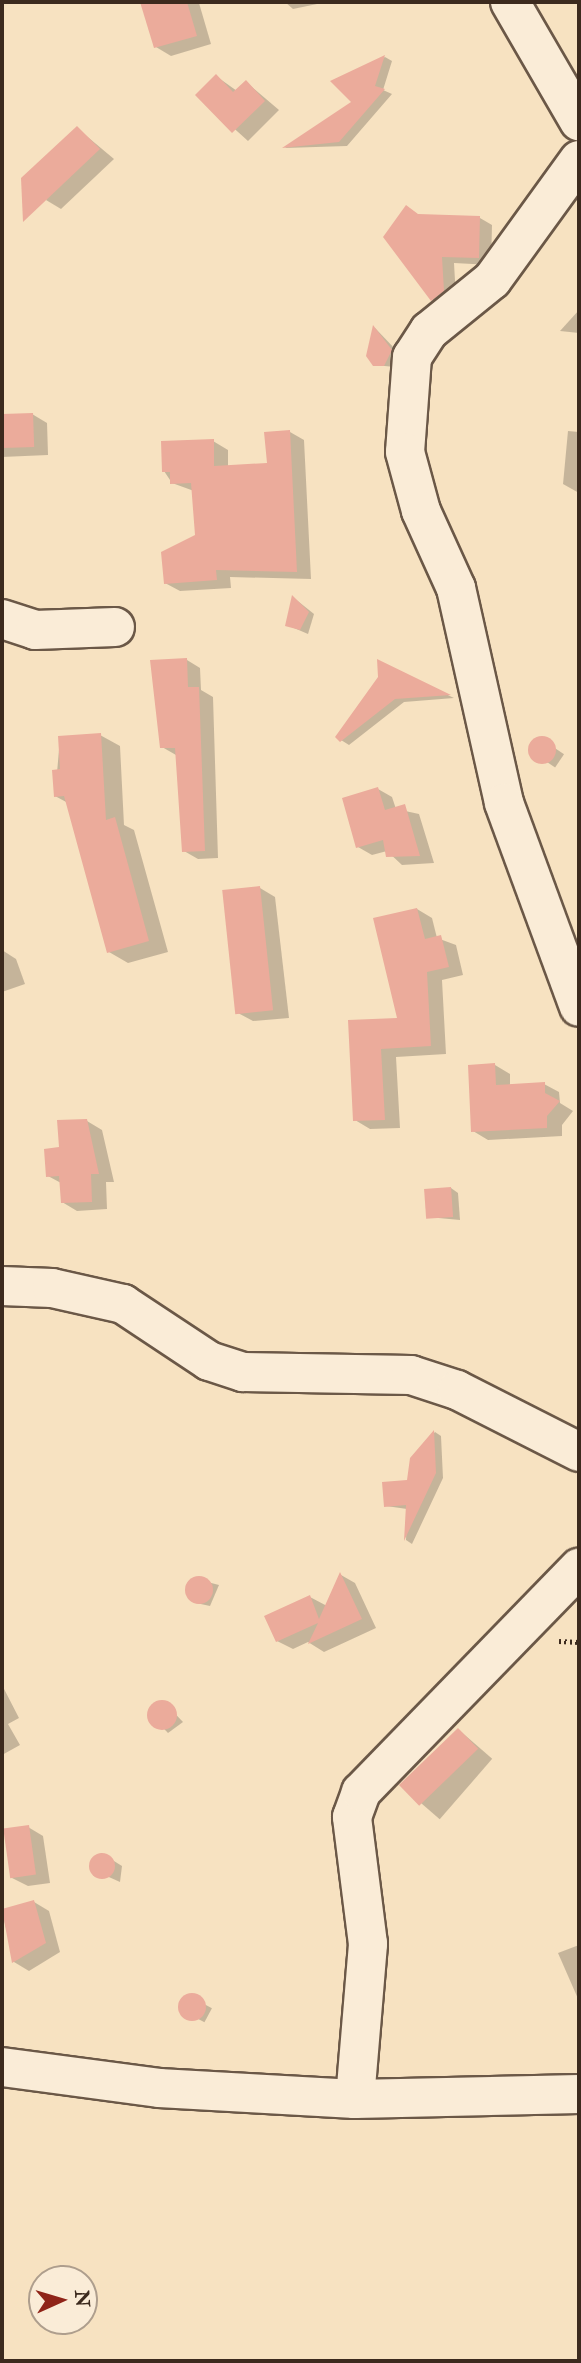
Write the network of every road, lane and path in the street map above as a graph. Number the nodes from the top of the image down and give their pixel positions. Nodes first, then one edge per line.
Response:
1 (510, 2) edge
2 (579, 121) edge
3 (579, 160) edge
4 (2, 619) edge
5 (115, 627) dead end
6 (579, 1007) edge
7 (2, 1286) edge
8 (579, 1452) edge
9 (579, 1568) edge
10 (2, 2067) edge
11 (579, 2094) edge
12 (355, 2099) junction

1 - 2 street
3 - 6 street
4 - 5 street
7 - 8 street
9 - 12 street
10 - 12 street
11 - 12 street

